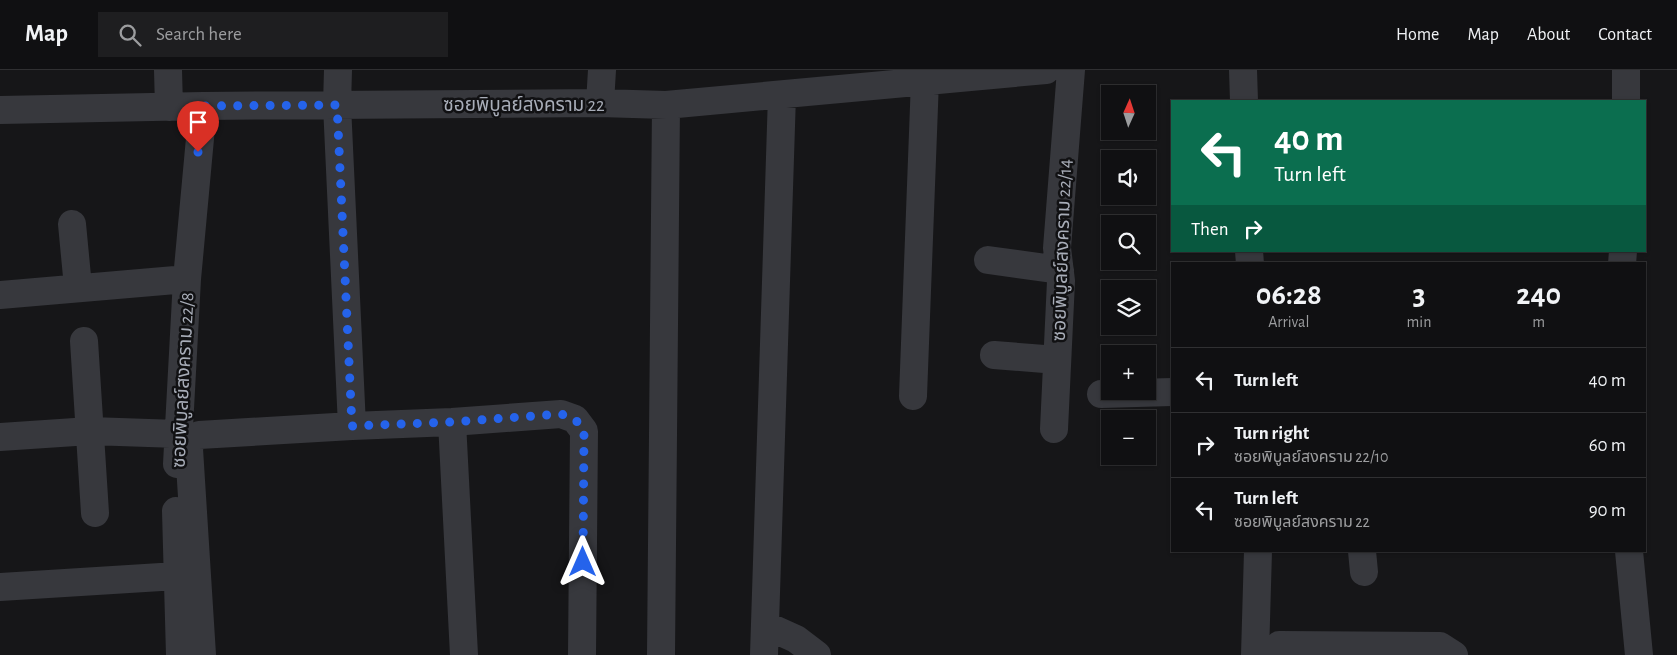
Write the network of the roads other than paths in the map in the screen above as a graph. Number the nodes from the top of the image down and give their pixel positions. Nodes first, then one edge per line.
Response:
1 (168, 70) edge
2 (338, 70) edge
3 (602, 70) edge
4 (1035, 70) edge
5 (1071, 70) edge
6 (1242, 70) edge
7 (1626, 70) edge
8 (840, 80) edge
9 (925, 80) junction
10 (782, 95) junction
11 (1244, 100) edge
12 (1626, 100) edge
13 (600, 103) junction
14 (337, 105) junction
15 (666, 105) junction
16 (203, 106) junction
17 (168, 107) junction
18 (0, 110) edge
19 (72, 224) dead end
20 (988, 260) dead end
21 (1060, 270) junction
22 (187, 280) junction
23 (78, 287) junction
24 (0, 295) edge
25 (84, 341) dead end
26 (994, 355) dead end
27 (1057, 360) junction
28 (1156, 392) edge
29 (1171, 392) edge
30 (913, 396) dead end
31 (452, 422) junction
32 (352, 426) junction
33 (1054, 429) dead end
34 (90, 431) junction
35 (178, 434) junction
36 (0, 437) edge
37 (95, 513) dead end
38 (1258, 552) edge
39 (1629, 552) edge
40 (177, 576) junction
41 (0, 587) edge
42 (764, 625) junction
43 (1364, 650) edge
44 (180, 655) edge
45 (202, 655) edge
46 (464, 655) edge
47 (582, 655) edge
48 (661, 655) edge
49 (764, 655) edge
50 (817, 655) edge
51 (1255, 655) edge
52 (1275, 655) edge
53 (1454, 655) edge
54 (1640, 655) edge

1 - 17 street
2 - 14 street
3 - 13 street
4 - 9 street, ซอยพิบูลย์สงคราม 22
5 - 21 street, ซอยพิบูลย์สงคราม 22/14
6 - 11 street
7 - 12 street
8 - 9 street, ซอยพิบูลย์สงคราม 22
8 - 10 street, ซอยพิบูลย์สงคราม 22
9 - 30 street
10 - 15 street, ซอยพิบูลย์สงคราม 22
10 - 42 street
13 - 14 street, ซอยพิบูลย์สงคราม 22
13 - 15 street, ซอยพิบูลย์สงคราม 22
14 - 16 street, ซอยพิบูลย์สงคราม 22
14 - 32 street
15 - 48 street
16 - 17 street, ซอยพิบูลย์สงคราม 22
16 - 22 street, ซอยพิบูลย์สงคราม 22/8
17 - 18 street, ซอยพิบูลย์สงคราม 22
19 - 23 street
20 - 21 street
21 - 27 street, ซอยพิบูลย์สงคราม 22/14
22 - 23 street
22 - 35 street, ซอยพิบูลย์สงคราม 22/8
23 - 24 street
25 - 34 street
26 - 27 street
27 - 33 street, ซอยพิบูลย์สงคราม 22/14
28 - 29 street
31 - 32 street
31 - 46 street
31 - 47 street
32 - 45 street
34 - 35 street
34 - 36 street
34 - 37 street
35 - 40 street, ซอยพิบูลย์สงคราม 22/8
38 - 51 street
39 - 54 street
40 - 41 street
40 - 44 street, ซอยพิบูลย์สงคราม 22/8
42 - 49 street
42 - 50 street
43 - 52 street
43 - 53 street

